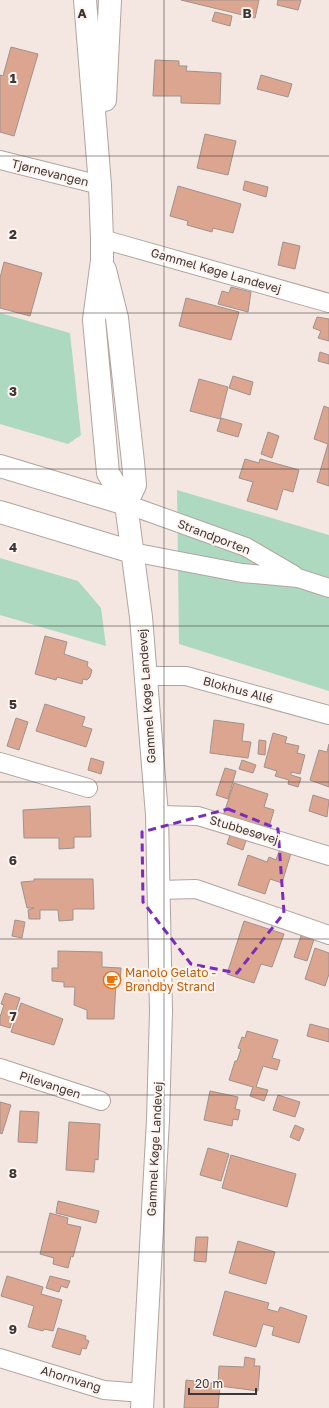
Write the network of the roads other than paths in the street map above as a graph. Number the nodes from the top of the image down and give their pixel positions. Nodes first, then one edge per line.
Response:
1 (85, 0) edge
2 (110, 0) edge
3 (0, 160) edge
4 (100, 185) junction
5 (102, 249) junction
6 (329, 303) edge
7 (0, 466) edge
8 (126, 504) junction
9 (0, 512) edge
10 (132, 552) junction
11 (298, 578) junction
12 (329, 588) edge
13 (146, 676) junction
14 (329, 715) edge
15 (0, 762) edge
16 (88, 788) dead end
17 (157, 815) junction
18 (329, 856) edge
19 (159, 890) junction
20 (329, 935) edge
21 (0, 1068) edge
22 (101, 1101) dead end
23 (0, 1358) edge
24 (143, 1401) edge

1 - 4 main road
2 - 4 main road
3 - 4 street, Tjørnevangen
4 - 5 main road
5 - 6 street, Gammel Køge Landevej
5 - 8 main road
7 - 8 main road
8 - 10 main road, Gammel Køge Landevej
8 - 11 street, Strandporten
9 - 10 main road
10 - 11 street, Strandporten
10 - 13 main road, Gammel Køge Landevej
11 - 12 street, Strandporten
13 - 14 street, Blokhus Allé
13 - 17 main road, Gammel Køge Landevej
15 - 16 street
17 - 18 street, Stubbesøvej
17 - 19 main road, Gammel Køge Landevej
19 - 20 street
19 - 24 main road, Gammel Køge Landevej
21 - 22 street, Pilevangen
23 - 24 street, Ahornvang

